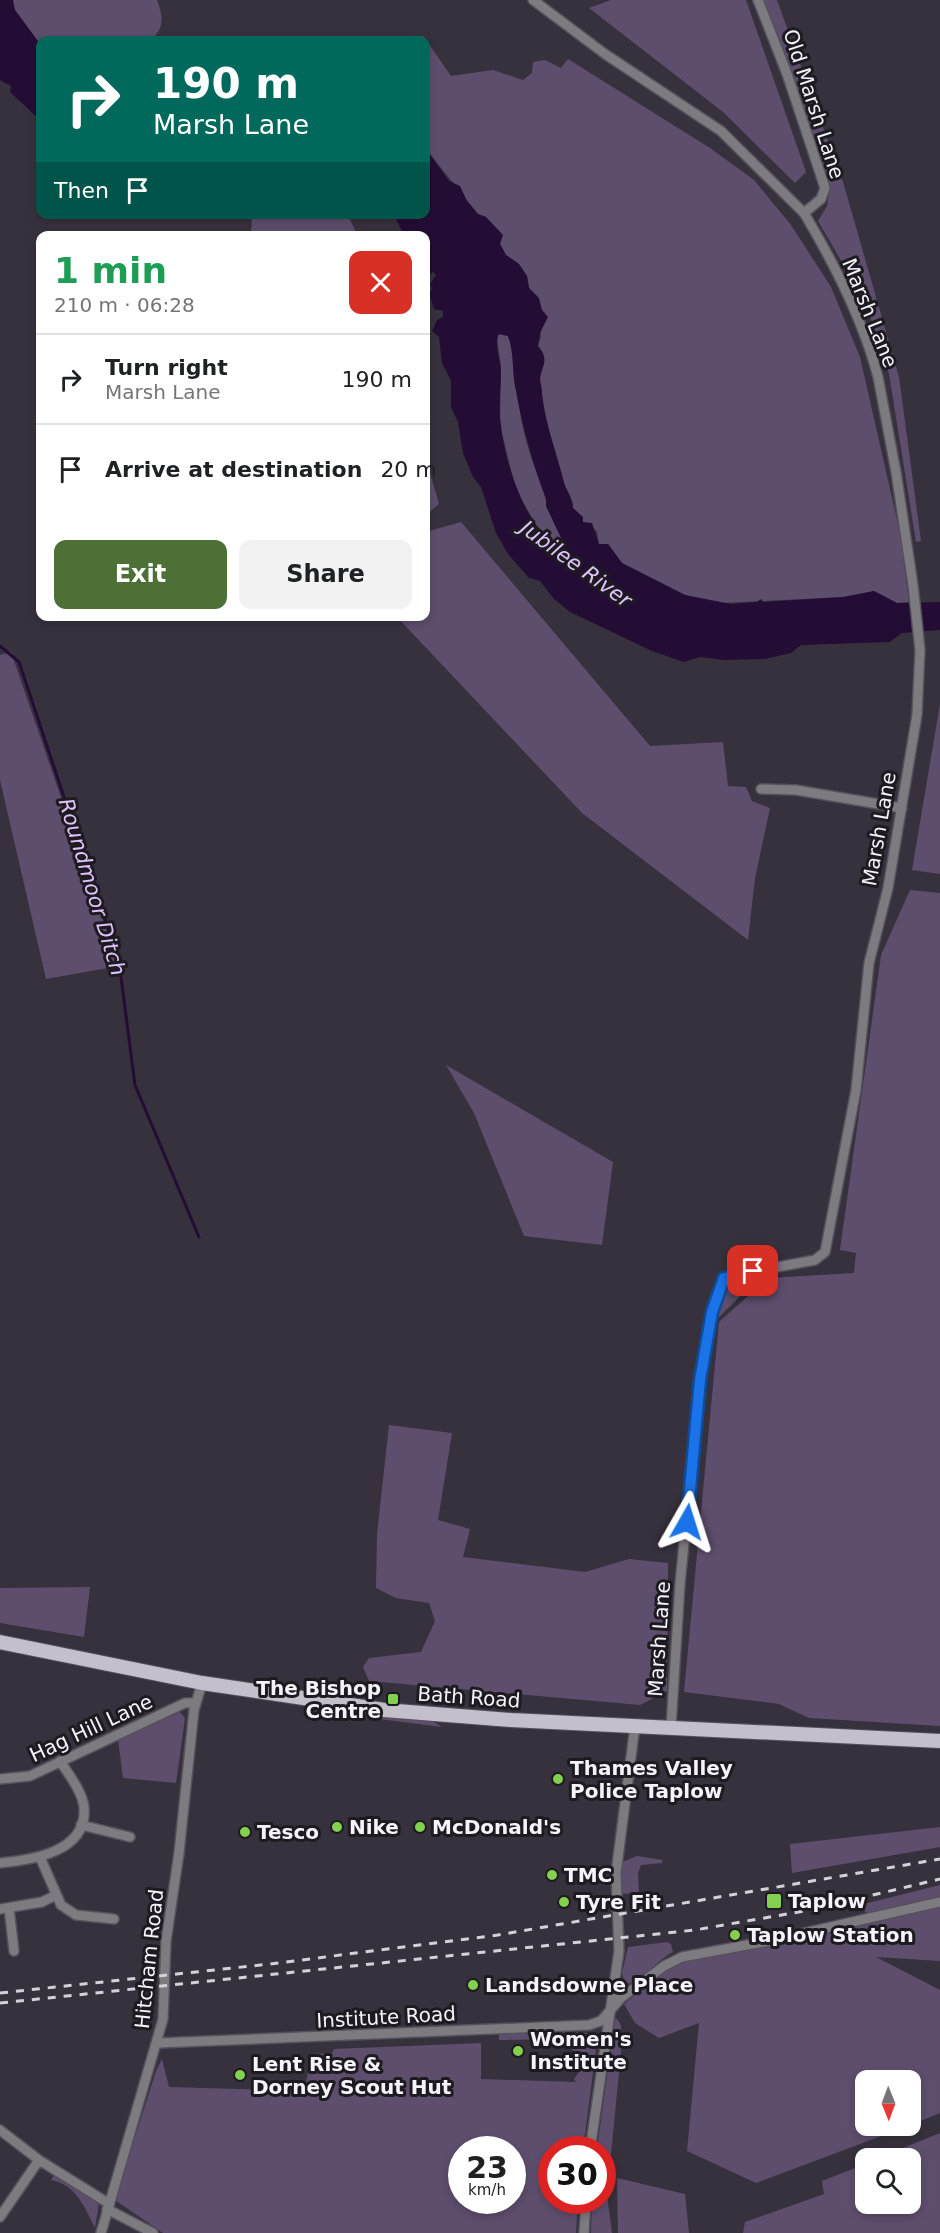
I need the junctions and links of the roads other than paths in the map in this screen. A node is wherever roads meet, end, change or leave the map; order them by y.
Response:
1 (533, 0) edge
2 (758, 0) edge
3 (804, 213) junction
4 (761, 789) dead end
5 (902, 808) junction
6 (0, 1642) edge
7 (202, 1683) junction
8 (196, 1703) junction
9 (635, 1726) junction
10 (671, 1727) junction
11 (940, 1741) edge
12 (60, 1761) junction
13 (0, 1779) edge
14 (81, 1825) junction
15 (130, 1837) dead end
16 (40, 1857) junction
17 (0, 1863) edge
18 (56, 1895) junction
19 (940, 1902) edge
20 (4, 1908) edge
21 (114, 1919) dead end
22 (14, 1951) dead end
23 (610, 2011) junction
24 (158, 2043) junction
25 (0, 2130) edge
26 (593, 2136) edge
27 (39, 2160) junction
28 (107, 2206) junction
29 (585, 2214) edge
30 (0, 2217) edge
31 (101, 2233) edge
32 (153, 2233) edge
33 (584, 2233) edge

1 - 3 street, Marsh Lane
2 - 3 street, Old Marsh Lane
3 - 5 street, Marsh Lane
4 - 5 street
5 - 10 street, Marsh Lane
6 - 7 main road, Bath Road
7 - 8 street, Hitcham Road
7 - 9 main road, Bath Road
8 - 12 street, Hag Hill Lane
8 - 24 street, Hitcham Road
9 - 10 main road, Bath Road
9 - 23 street
10 - 11 main road, Bath Road
12 - 13 street, Hag Hill Lane
12 - 14 street
14 - 15 street
14 - 16 street
16 - 17 street
16 - 18 street
18 - 20 street
18 - 21 street
19 - 23 street, Institute Road
20 - 22 street
23 - 24 street, Institute Road
23 - 26 street
24 - 28 street, Hitcham Road
25 - 27 street
27 - 28 street
27 - 30 street
28 - 31 street, Hitcham Road
28 - 32 street
29 - 33 street

